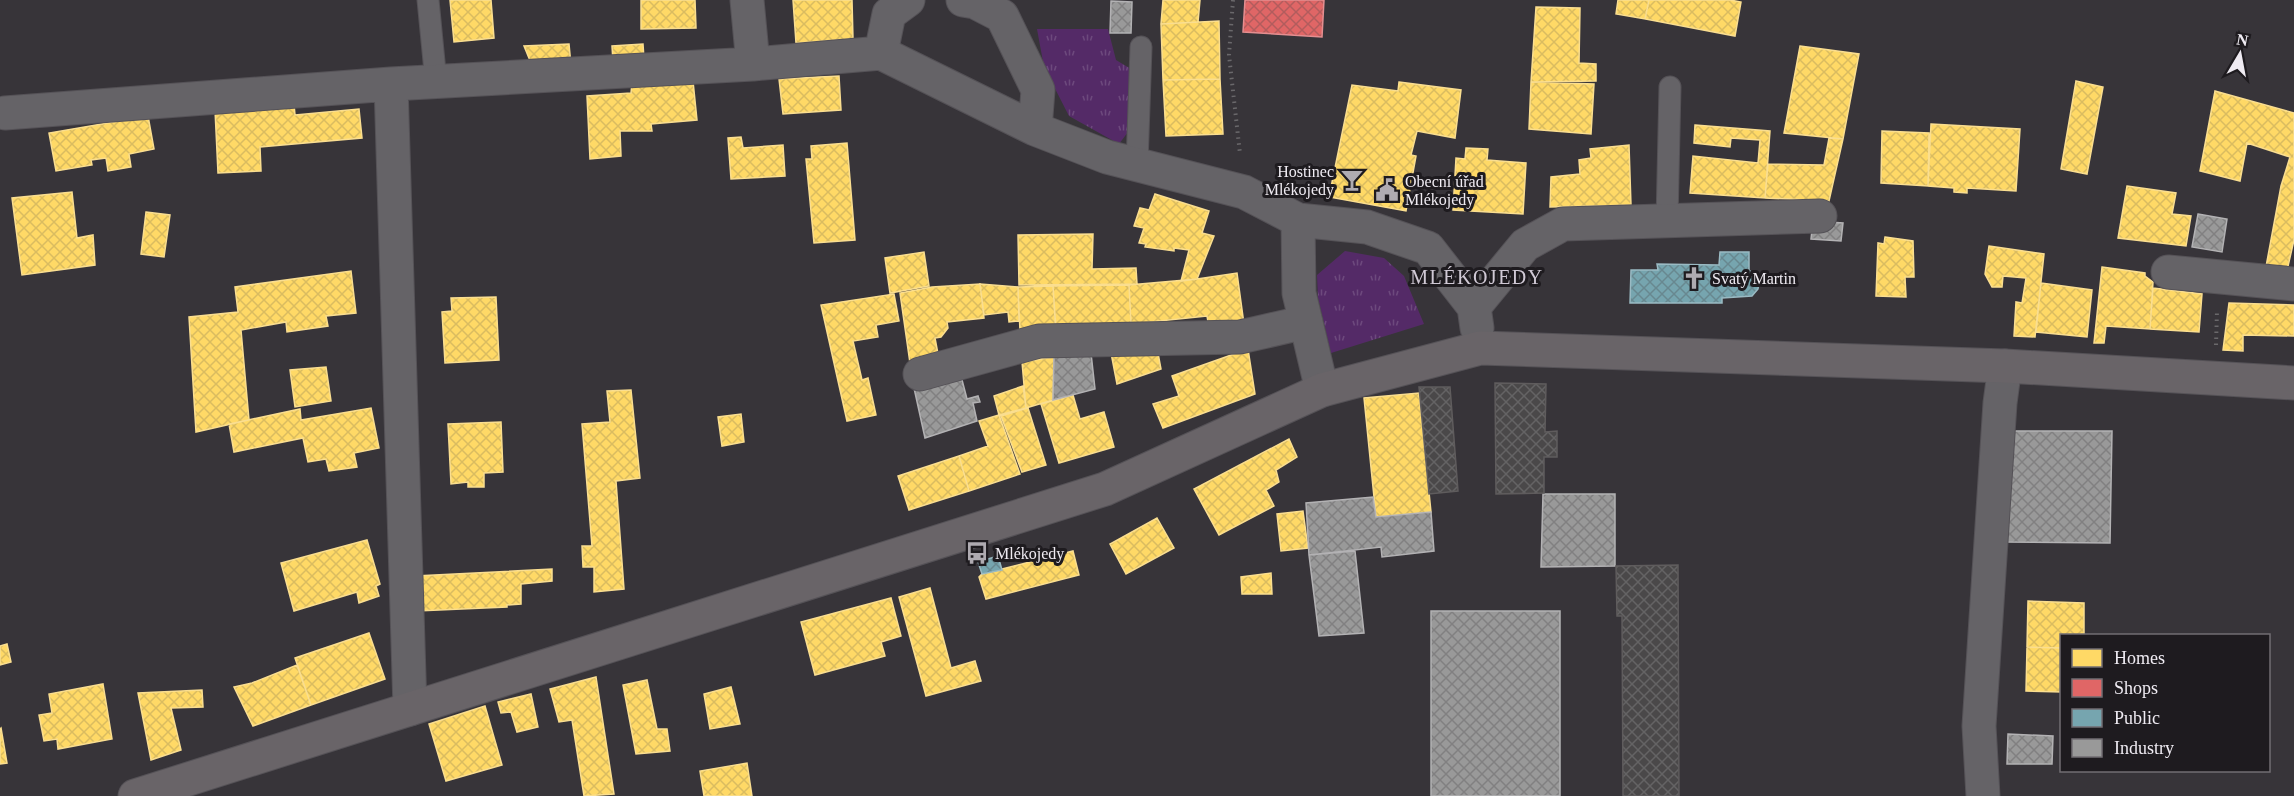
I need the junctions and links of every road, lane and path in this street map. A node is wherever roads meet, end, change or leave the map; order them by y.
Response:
1 (428, 0) edge
2 (747, 0) edge
3 (908, 0) edge
4 (963, 0) edge
5 (1233, 0) edge
6 (1142, 47) dead end
7 (881, 53) junction
8 (753, 63) junction
9 (436, 82) junction
10 (391, 84) junction
11 (1670, 87) dead end
12 (4, 113) dead end
13 (1035, 129) junction
14 (1137, 165) junction
15 (1244, 192) junction
16 (1820, 216) dead end
17 (1298, 220) junction
18 (1667, 221) junction
19 (2168, 272) dead end
20 (2219, 277) junction
21 (2294, 284) edge
22 (1474, 307) junction
23 (1306, 322) junction
24 (2216, 346) dead end
25 (1480, 348) junction
26 (2004, 366) junction
27 (920, 374) dead end
28 (2294, 383) edge
29 (1322, 390) junction
30 (410, 709) junction
31 (135, 796) edge
32 (1983, 796) edge

1 - 9 lane
2 - 8 street
3 - 7 street
4 - 13 street
5 - 15 path
6 - 14 lane
7 - 8 street
7 - 13 street
8 - 9 street
9 - 10 street
10 - 12 street
10 - 30 street
11 - 18 lane
13 - 14 street
14 - 15 street
15 - 17 street
16 - 18 street
17 - 22 street
17 - 23 street
18 - 22 street
19 - 20 street
20 - 21 street
20 - 24 path
22 - 25 street
23 - 27 street
23 - 29 street
25 - 26 street
25 - 29 street
26 - 28 street
26 - 32 street
29 - 30 street
30 - 31 street

